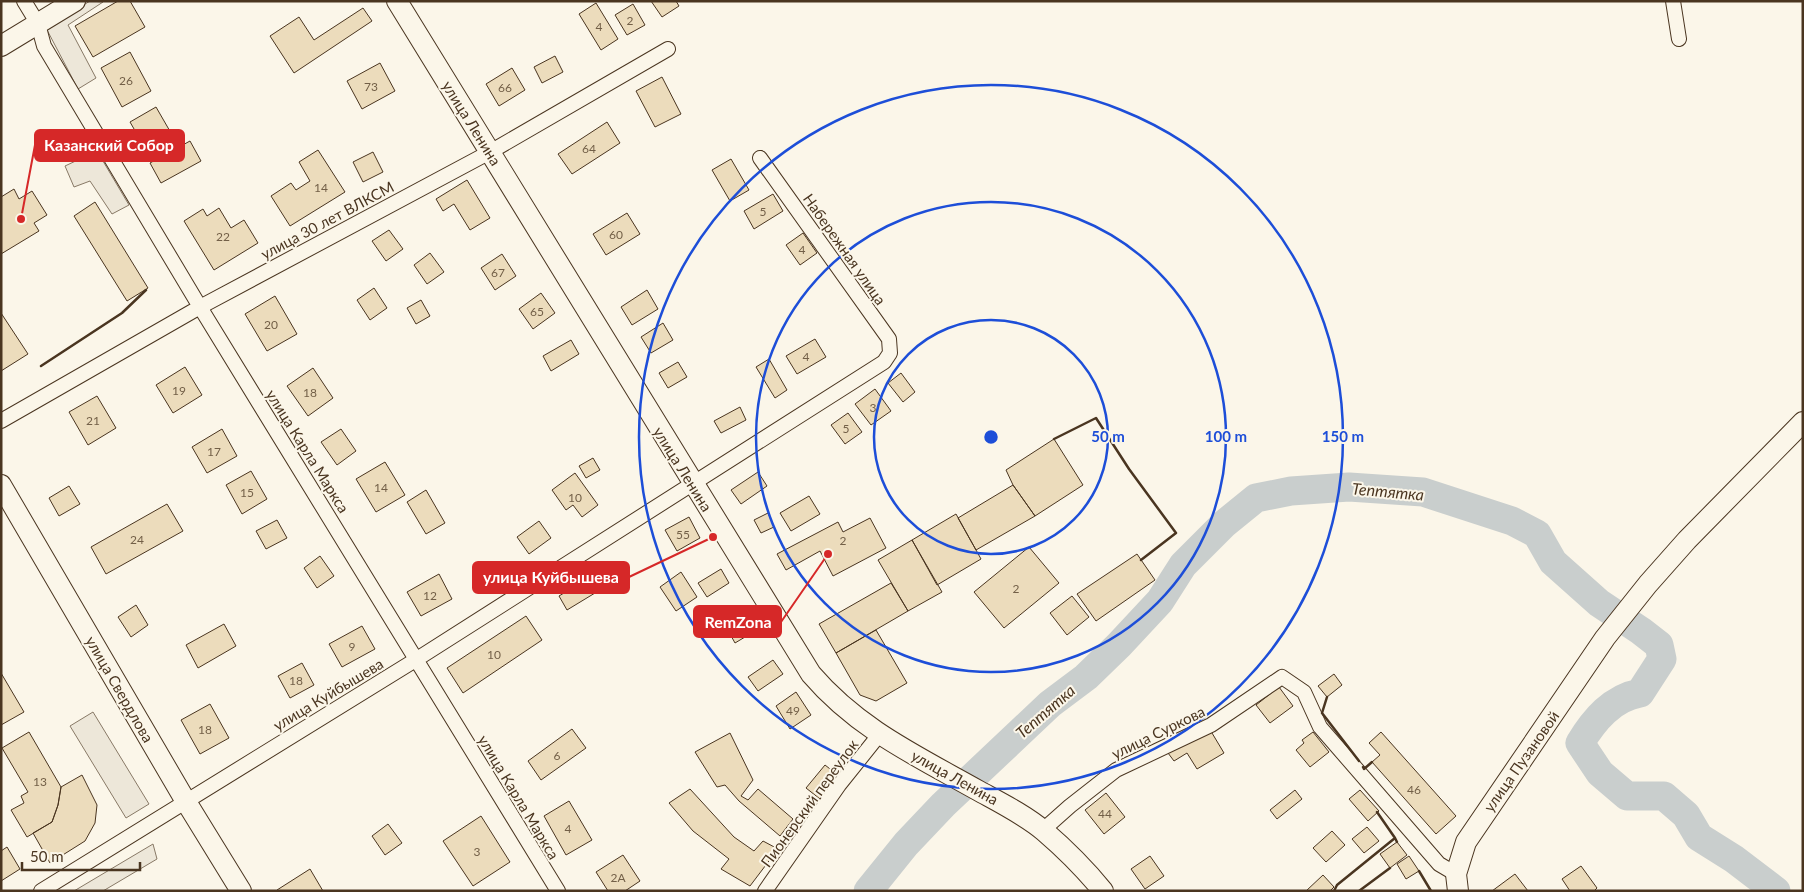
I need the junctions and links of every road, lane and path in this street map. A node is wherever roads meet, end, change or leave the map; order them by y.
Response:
1 (24, 1) edge
2 (76, 1) edge
3 (397, 1) edge
4 (1673, 1) edge
5 (38, 24) junction
6 (1679, 38) dead end
7 (1, 46) edge
8 (668, 48) dead end
9 (490, 152) junction
10 (760, 158) dead end
11 (200, 307) junction
12 (884, 362) joint
13 (1, 421) edge
14 (1803, 422) edge
15 (1, 485) edge
16 (693, 485) junction
17 (417, 659) junction
18 (879, 735) junction
19 (185, 800) junction
20 (1043, 830) junction
21 (1457, 882) edge
22 (41, 891) edge
23 (241, 891) edge
24 (558, 891) edge
25 (765, 891) edge
26 (1103, 891) edge

1 - 5 street, улица Карла Маркса
2 - 5 main road
3 - 9 main road, улица Ленина
4 - 6 street
5 - 7 main road
5 - 11 street, улица Карла Маркса
8 - 9 street, улица 30 лет ВЛКСМ
9 - 11 street, улица 30 лет ВЛКСМ
9 - 16 main road, улица Ленина
10 - 12 street, Набережная улица
11 - 13 street, улица 30 лет ВЛКСМ
11 - 17 street, улица Карла Маркса
12 - 16 street, улица Куйбышева
14 - 21 main road, улица Пузановой
15 - 19 main road, улица Свердлова
16 - 17 street, улица Куйбышева
16 - 18 main road, улица Ленина
17 - 19 street, улица Куйбышева
17 - 24 street, улица Карла Маркса
18 - 20 main road, улица Ленина
18 - 25 street, Пионерский переулок
19 - 22 street, улица Куйбышева
19 - 23 main road, улица Свердлова
20 - 21 street, улица Суркова
20 - 26 main road, улица Ленина

